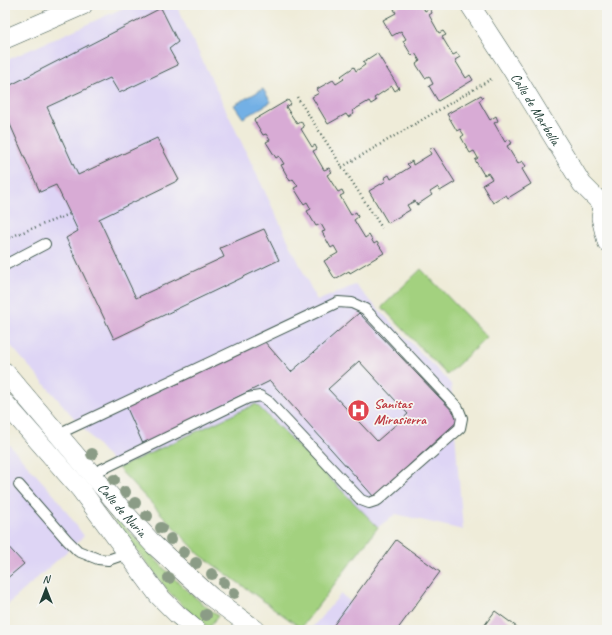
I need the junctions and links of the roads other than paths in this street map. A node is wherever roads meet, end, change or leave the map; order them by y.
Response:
1 (83, 5) edge
2 (470, 5) edge
3 (5, 39) edge
4 (605, 208) edge
5 (607, 242) edge
6 (45, 244) dead end
7 (5, 265) edge
8 (5, 372) edge
9 (5, 403) edge
10 (58, 434) junction
11 (92, 474) junction
12 (19, 485) dead end
13 (128, 554) junction
14 (196, 630) edge
15 (256, 630) edge

1 - 3 street
2 - 4 street, Calle de Marbella
4 - 5 street
6 - 7 lane
8 - 10 street, Calle de Nuria
9 - 13 street, Calle de Nuria
10 - 11 street, Calle de Nuria
10 - 11 lane
11 - 15 street, Calle de Nuria
12 - 13 lane
13 - 14 street, Calle de Nuria

